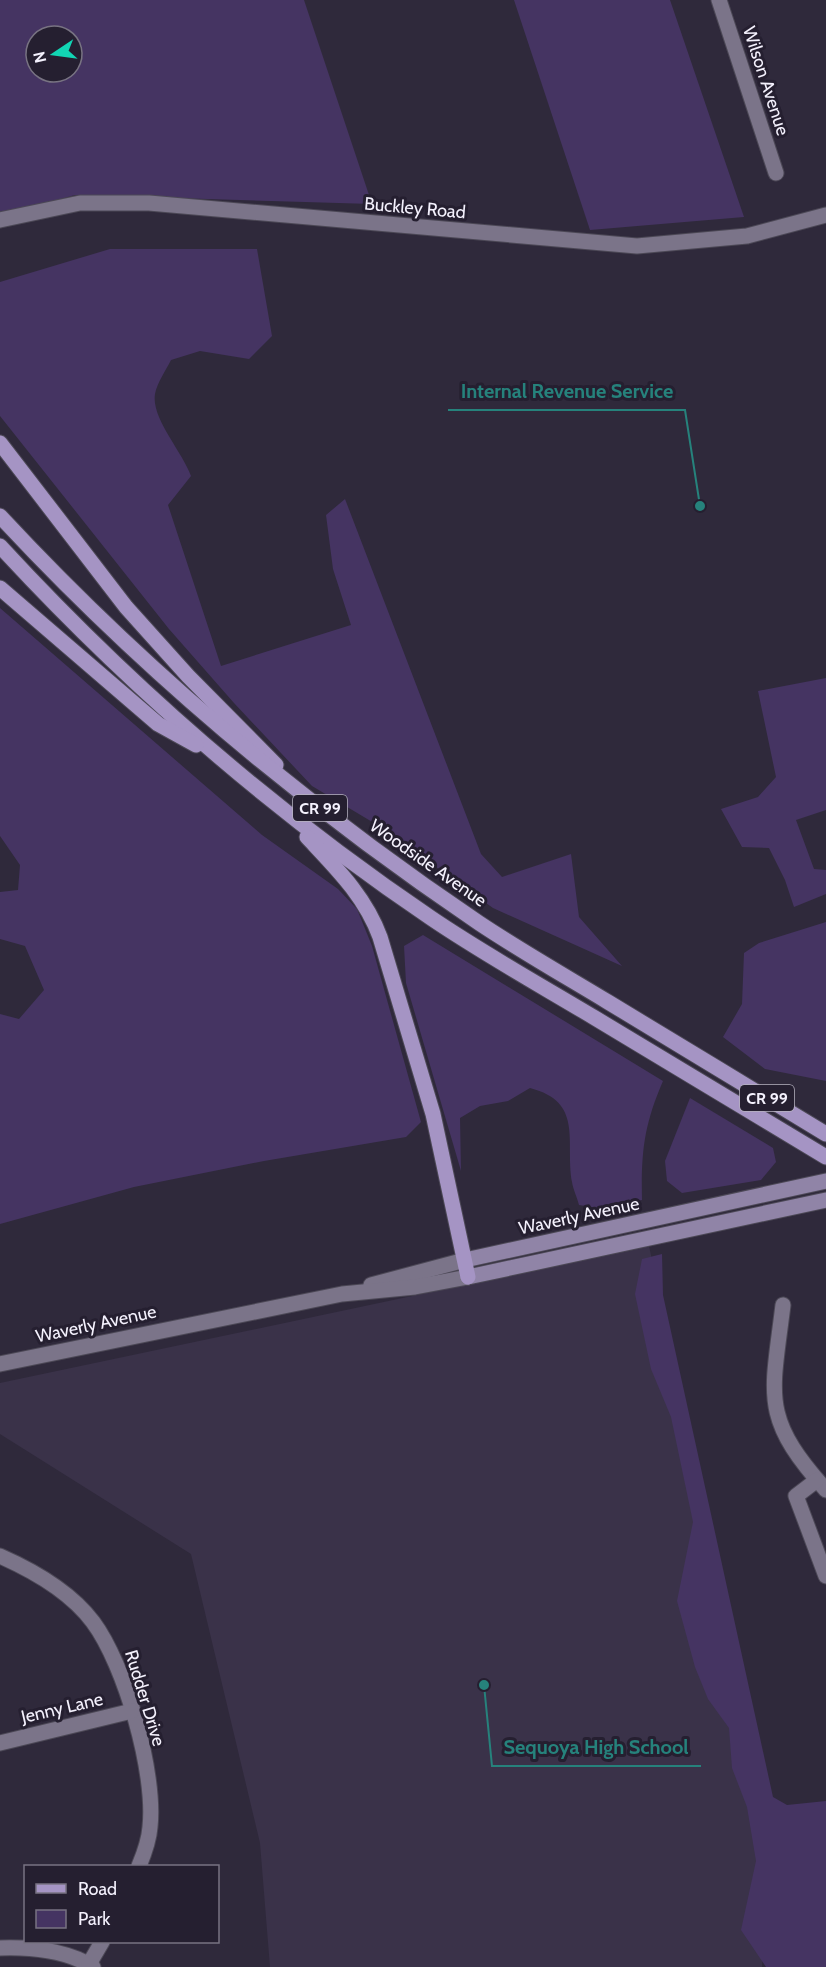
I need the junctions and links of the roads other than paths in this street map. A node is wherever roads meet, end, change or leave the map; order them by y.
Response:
1 (719, 0) edge
2 (776, 173) dead end
3 (826, 215) edge
4 (0, 220) edge
5 (0, 443) edge
6 (0, 516) edge
7 (0, 546) edge
8 (0, 588) edge
9 (220, 758) junction
10 (306, 798) junction
11 (276, 804) junction
12 (826, 1134) edge
13 (826, 1157) edge
14 (826, 1181) edge
15 (826, 1200) edge
16 (465, 1260) junction
17 (468, 1277) junction
18 (342, 1294) junction
19 (783, 1305) dead end
20 (0, 1364) edge
21 (821, 1485) edge
22 (0, 1556) edge
23 (826, 1576) edge
24 (132, 1711) junction
25 (0, 1743) edge
26 (139, 1865) edge
27 (101, 1943) edge
28 (0, 1948) edge
29 (91, 1966) edge

1 - 2 street, Wilson Avenue
3 - 4 street, Buckley Road
5 - 10 main road
6 - 10 main road, Woodside Avenue / CR 99
7 - 9 main road, CR 99
8 - 9 main road
9 - 11 main road, CR 99
10 - 12 main road, Woodside Avenue / CR 99
11 - 13 main road, CR 99
11 - 16 main road
14 - 16 main road, Waverly Avenue
15 - 17 main road, Waverly Avenue
16 - 17 main road
16 - 18 street, Waverly Avenue
17 - 18 street, Waverly Avenue
18 - 20 street, Waverly Avenue
19 - 21 street
21 - 23 street
22 - 24 street, Rudder Drive
24 - 25 street, Jenny Lane
24 - 26 street, Rudder Drive
27 - 29 street
28 - 29 street

